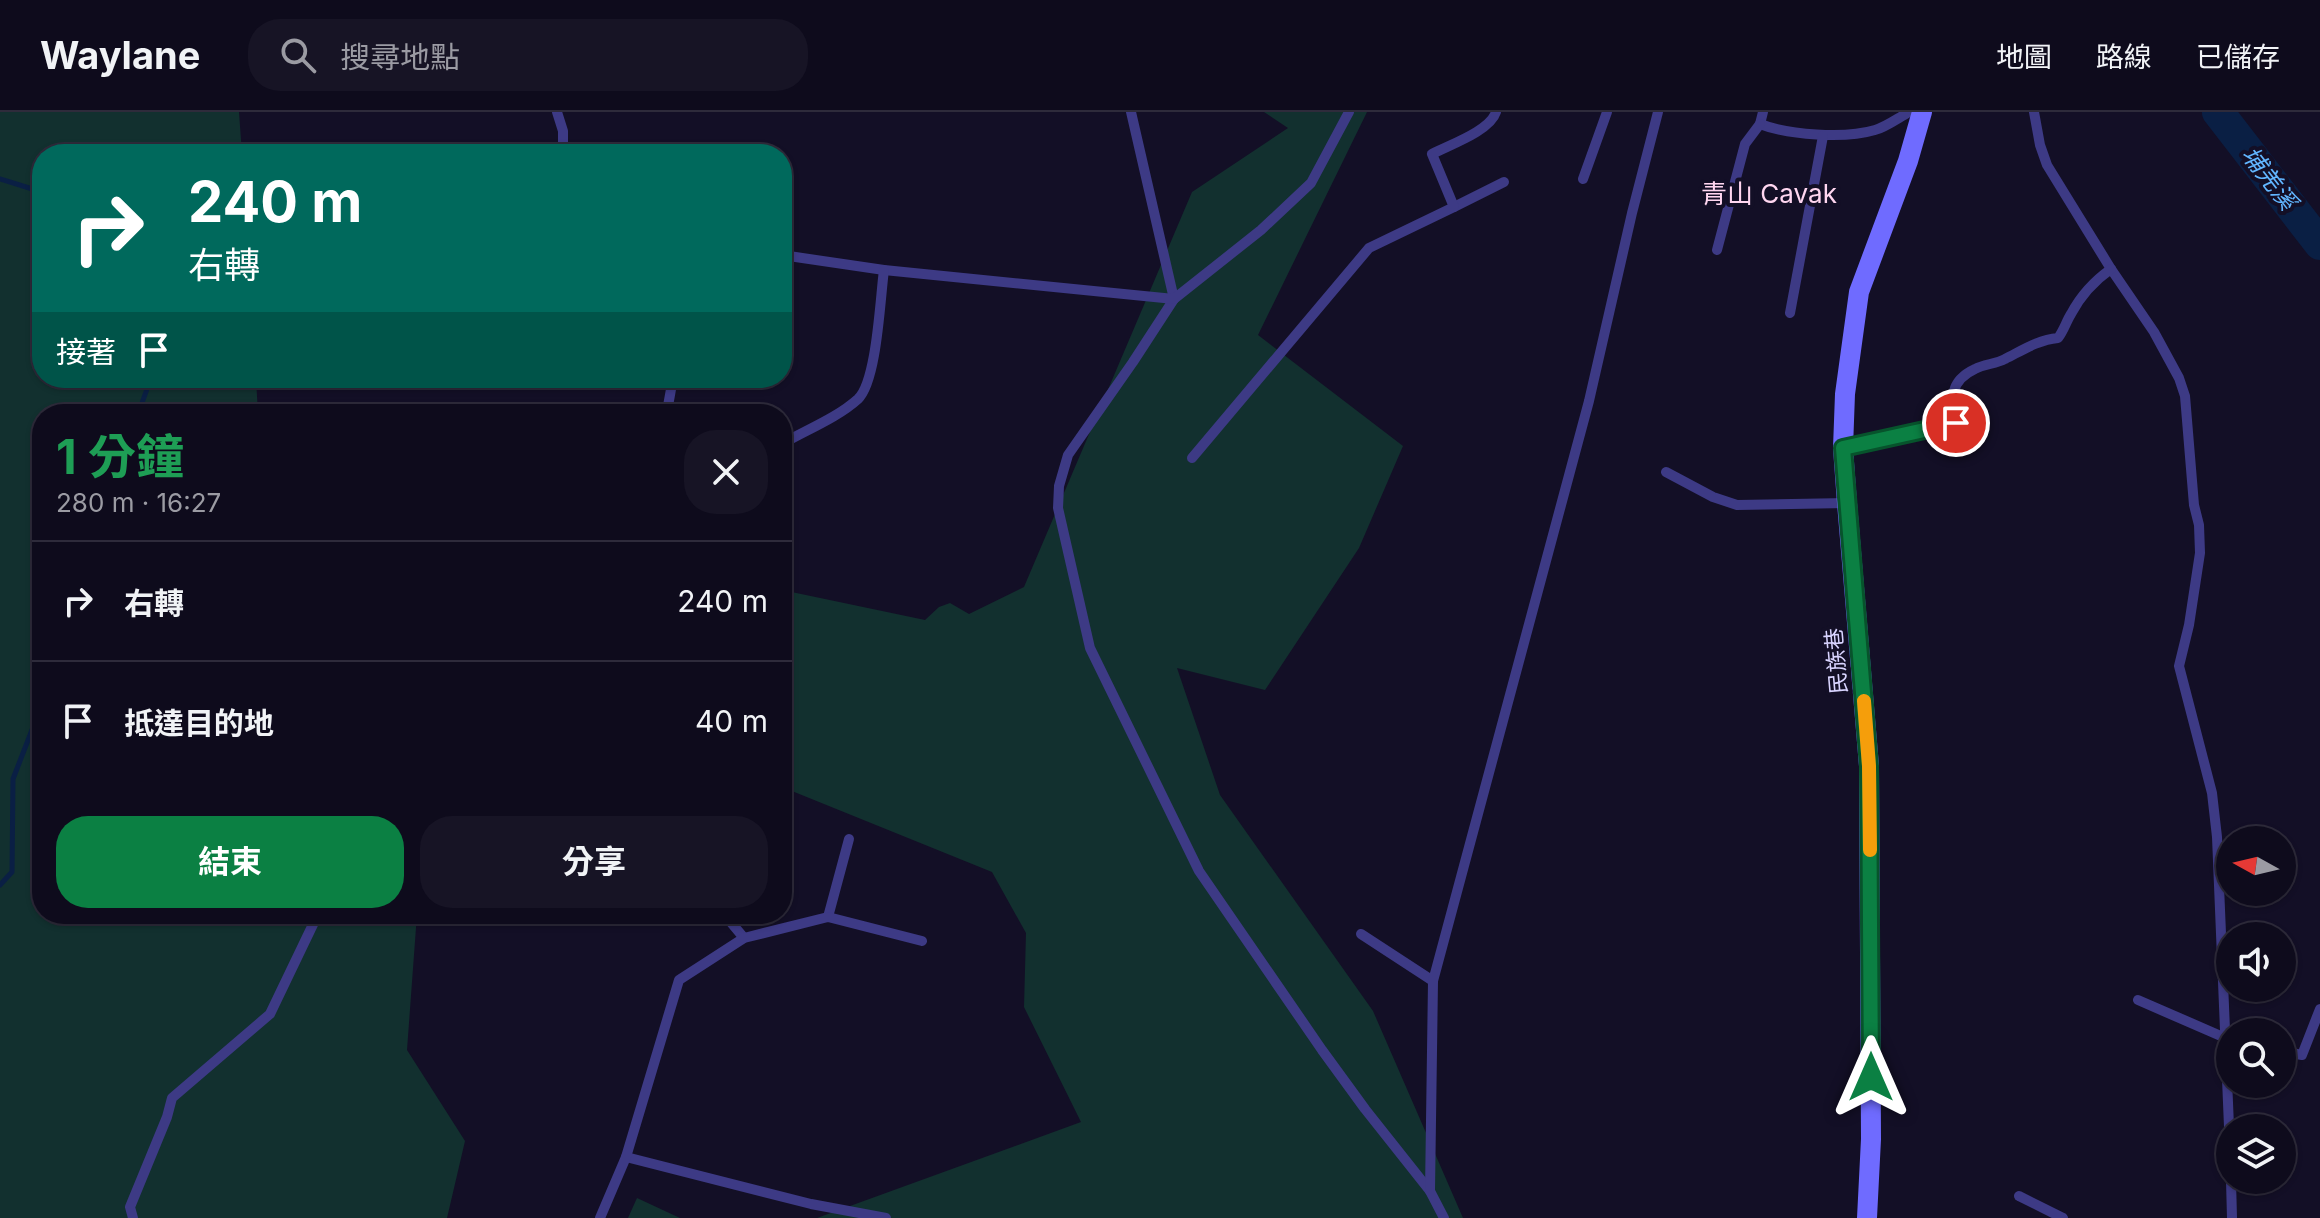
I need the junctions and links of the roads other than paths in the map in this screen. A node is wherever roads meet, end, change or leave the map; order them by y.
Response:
1 (557, 112) edge
2 (1131, 112) edge
3 (1349, 112) edge
4 (1496, 112) edge
5 (1607, 112) edge
6 (1658, 112) edge
7 (1909, 112) edge
8 (1922, 112) edge
9 (2034, 112) edge
10 (1761, 118) edge
11 (1823, 136) junction
12 (563, 144) edge
13 (1583, 179) dead end
14 (1504, 182) dead end
15 (1454, 207) junction
16 (1717, 250) dead end
17 (792, 256) edge
18 (2111, 269) junction
19 (884, 270) junction
20 (1174, 299) junction
21 (1790, 313) dead end
22 (792, 438) edge
23 (1843, 448) junction
24 (1192, 458) dead end
25 (1666, 472) dead end
26 (1847, 503) junction
27 (849, 839) dead end
28 (828, 917) junction
29 (313, 924) edge
30 (732, 924) edge
31 (1361, 934) dead end
32 (744, 938) junction
33 (922, 941) dead end
34 (1433, 981) junction
35 (2138, 1000) dead end
36 (2320, 1009) edge
37 (2227, 1018) edge
38 (2216, 1035) edge
39 (2296, 1054) edge
40 (626, 1157) junction
41 (1430, 1191) junction
42 (2231, 1194) edge
43 (2019, 1196) dead end
44 (133, 1218) edge
45 (600, 1218) edge
46 (886, 1218) edge
47 (1444, 1218) edge
48 (1867, 1218) edge
49 (2063, 1218) edge
50 (2232, 1218) edge

1 - 12 lane
2 - 20 lane
3 - 20 lane
4 - 15 lane
5 - 13 lane
6 - 34 lane
7 - 11 lane
8 - 23 street, 民族巷
9 - 18 lane
10 - 11 lane
10 - 16 lane
11 - 21 lane
14 - 15 lane
15 - 24 lane
17 - 19 lane
18 - 23 lane
18 - 37 lane
19 - 20 lane
19 - 22 lane
20 - 41 lane
23 - 26 street, 民族巷
25 - 26 lane
26 - 48 street, 民族巷
27 - 28 lane
28 - 32 lane
28 - 33 lane
29 - 44 lane
30 - 32 lane
31 - 34 lane
32 - 40 lane
34 - 41 lane
35 - 38 lane
36 - 39 lane
40 - 45 lane
40 - 46 lane
41 - 47 lane
42 - 50 lane
43 - 49 lane

